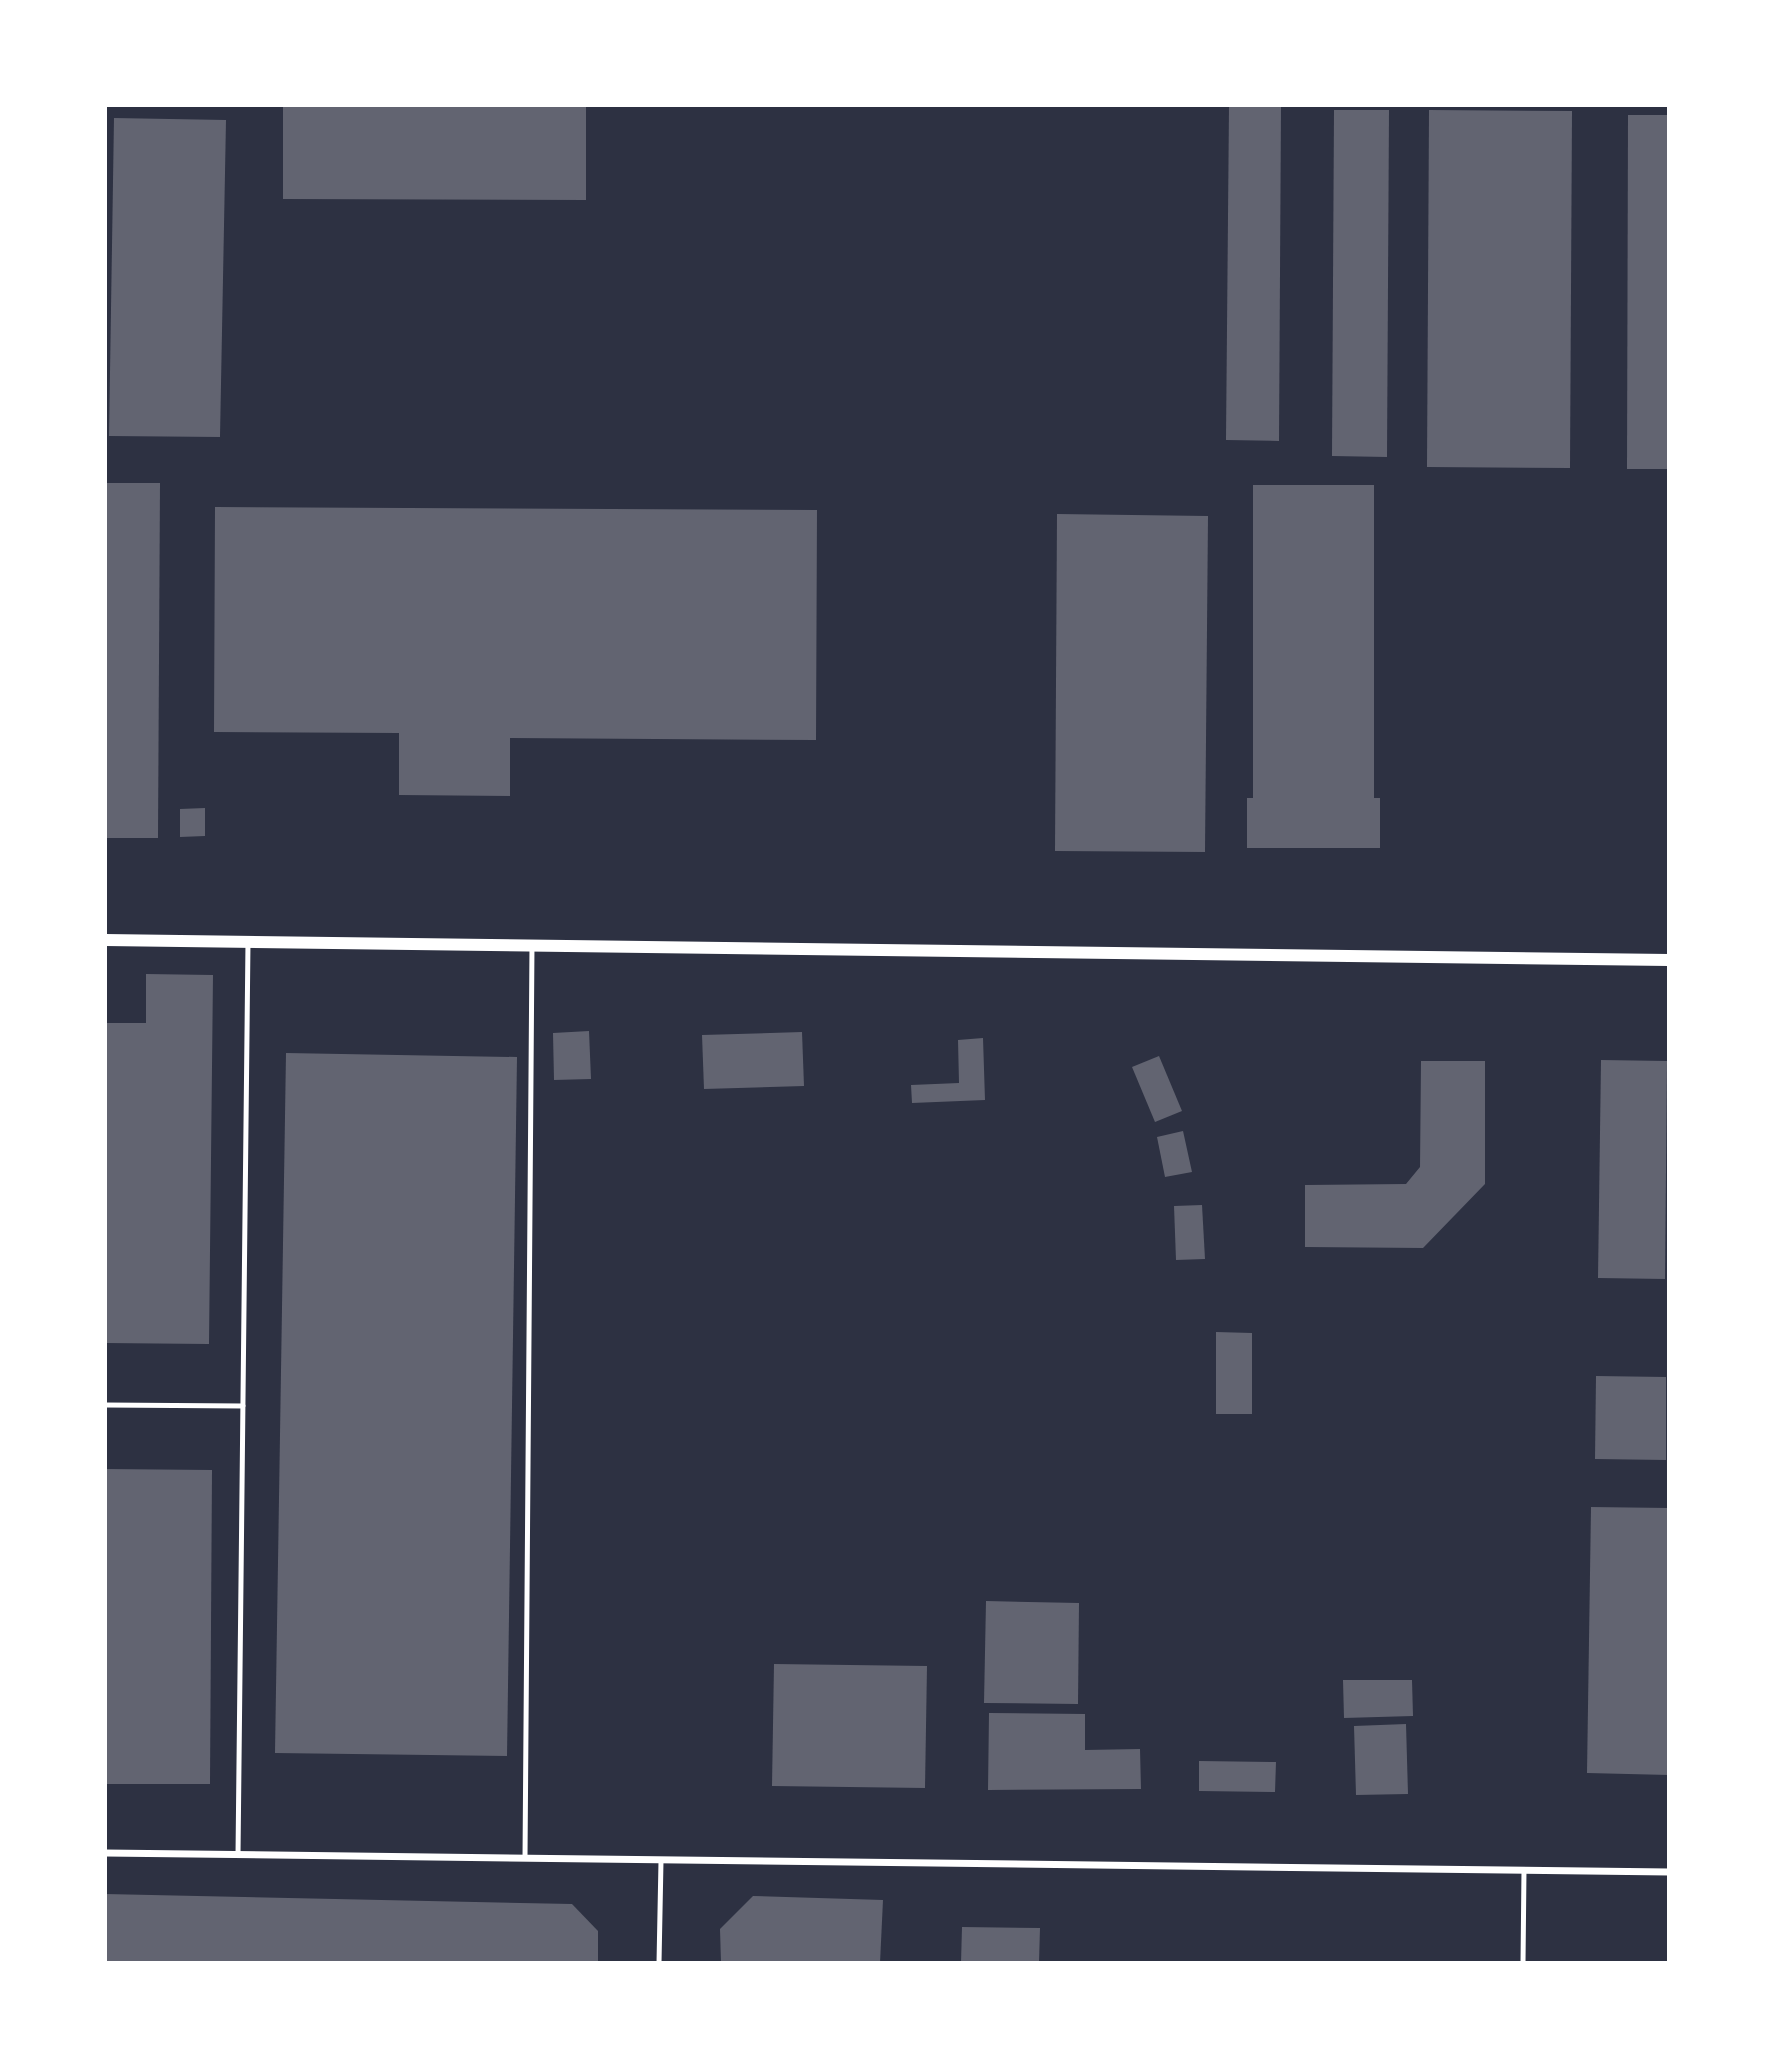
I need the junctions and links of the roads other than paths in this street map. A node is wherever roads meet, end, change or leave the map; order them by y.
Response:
1 (105, 940) edge
2 (248, 942) junction
3 (532, 945) junction
4 (1669, 960) edge
5 (105, 1405) edge
6 (243, 1406) junction
7 (105, 1853) edge
8 (238, 1855) junction
9 (525, 1858) junction
10 (661, 1861) junction
11 (1524, 1870) junction
12 (1669, 1872) edge
13 (659, 1963) edge
14 (1524, 1963) edge

1 - 2 street
2 - 3 street
2 - 6 lane
3 - 4 street
3 - 9 lane
5 - 6 lane
6 - 8 lane
7 - 8 street
8 - 9 street
9 - 10 street
10 - 11 street
10 - 13 lane
11 - 12 street
11 - 14 lane

